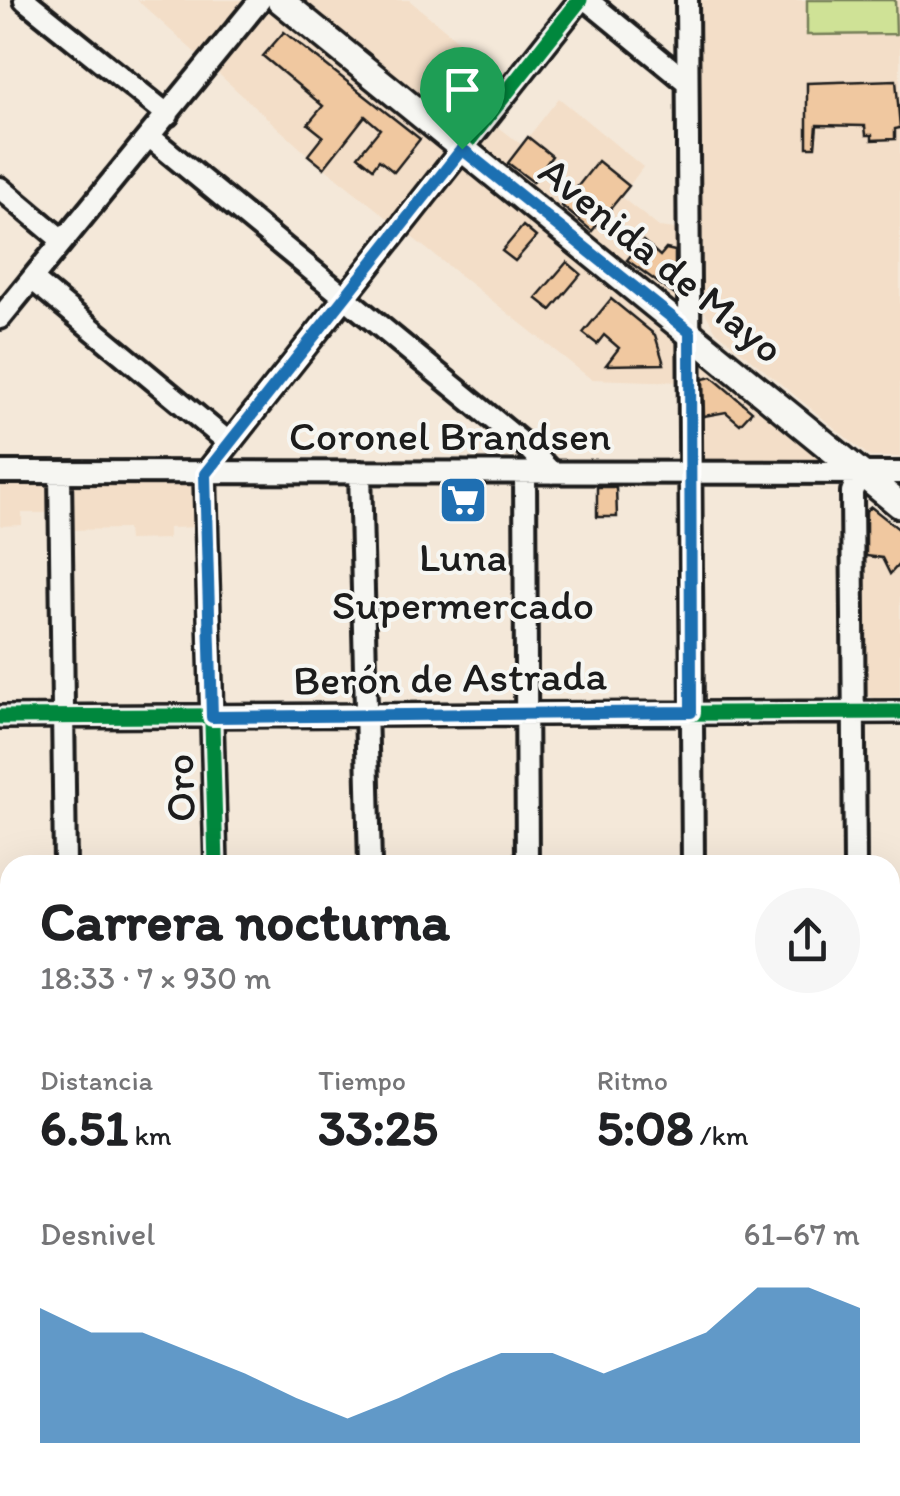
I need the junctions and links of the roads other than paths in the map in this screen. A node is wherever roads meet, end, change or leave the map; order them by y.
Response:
1 (24, 0) edge
2 (260, 0) edge
3 (280, 0) edge
4 (584, 0) edge
5 (687, 0) edge
6 (688, 82) junction
7 (168, 115) junction
8 (150, 136) junction
9 (462, 149) junction
10 (0, 188) edge
11 (63, 241) junction
12 (32, 279) junction
13 (343, 296) junction
14 (0, 318) edge
15 (690, 332) junction
16 (227, 441) junction
17 (0, 472) edge
18 (60, 472) junction
19 (360, 472) junction
20 (688, 472) junction
21 (860, 472) junction
22 (525, 473) junction
23 (552, 473) junction
24 (205, 474) junction
25 (900, 474) edge
26 (900, 505) edge
27 (691, 712) junction
28 (853, 712) junction
29 (900, 712) edge
30 (525, 714) junction
31 (365, 716) junction
32 (0, 717) edge
33 (62, 717) junction
34 (212, 717) junction
35 (65, 855) edge
36 (216, 855) edge
37 (370, 855) edge
38 (527, 855) edge
39 (692, 855) edge
40 (855, 855) edge

1 - 7 street
2 - 7 street
3 - 9 main road, Avenida de Mayo
4 - 6 street
4 - 9 street
5 - 6 street
6 - 15 street
7 - 8 street
8 - 11 street
8 - 13 street
9 - 13 street
9 - 15 main road, Avenida de Mayo
10 - 11 street
11 - 12 street
12 - 14 street
12 - 16 street
13 - 16 street
13 - 23 street
15 - 20 street
15 - 21 main road, Avenida de Mayo
16 - 24 street
17 - 18 street, Coronel Brandsen
18 - 24 street, Coronel Brandsen
18 - 33 street
19 - 22 street, Coronel Brandsen
19 - 24 street, Coronel Brandsen
19 - 31 street
20 - 21 street, Coronel Brandsen
20 - 23 street, Coronel Brandsen
20 - 27 street
21 - 25 street, Coronel Brandsen
21 - 26 main road, Avenida de Mayo
21 - 28 street
22 - 23 street, Coronel Brandsen
22 - 30 street
24 - 34 street, Oro
27 - 28 street, Berón de Astrada
27 - 30 street, Berón de Astrada
27 - 39 street
28 - 29 street, Berón de Astrada
28 - 40 street
30 - 31 street, Berón de Astrada
30 - 38 street
31 - 34 street, Berón de Astrada
31 - 37 street
32 - 33 street, Berón de Astrada
33 - 34 street, Berón de Astrada
33 - 35 street
34 - 36 street, Oro

